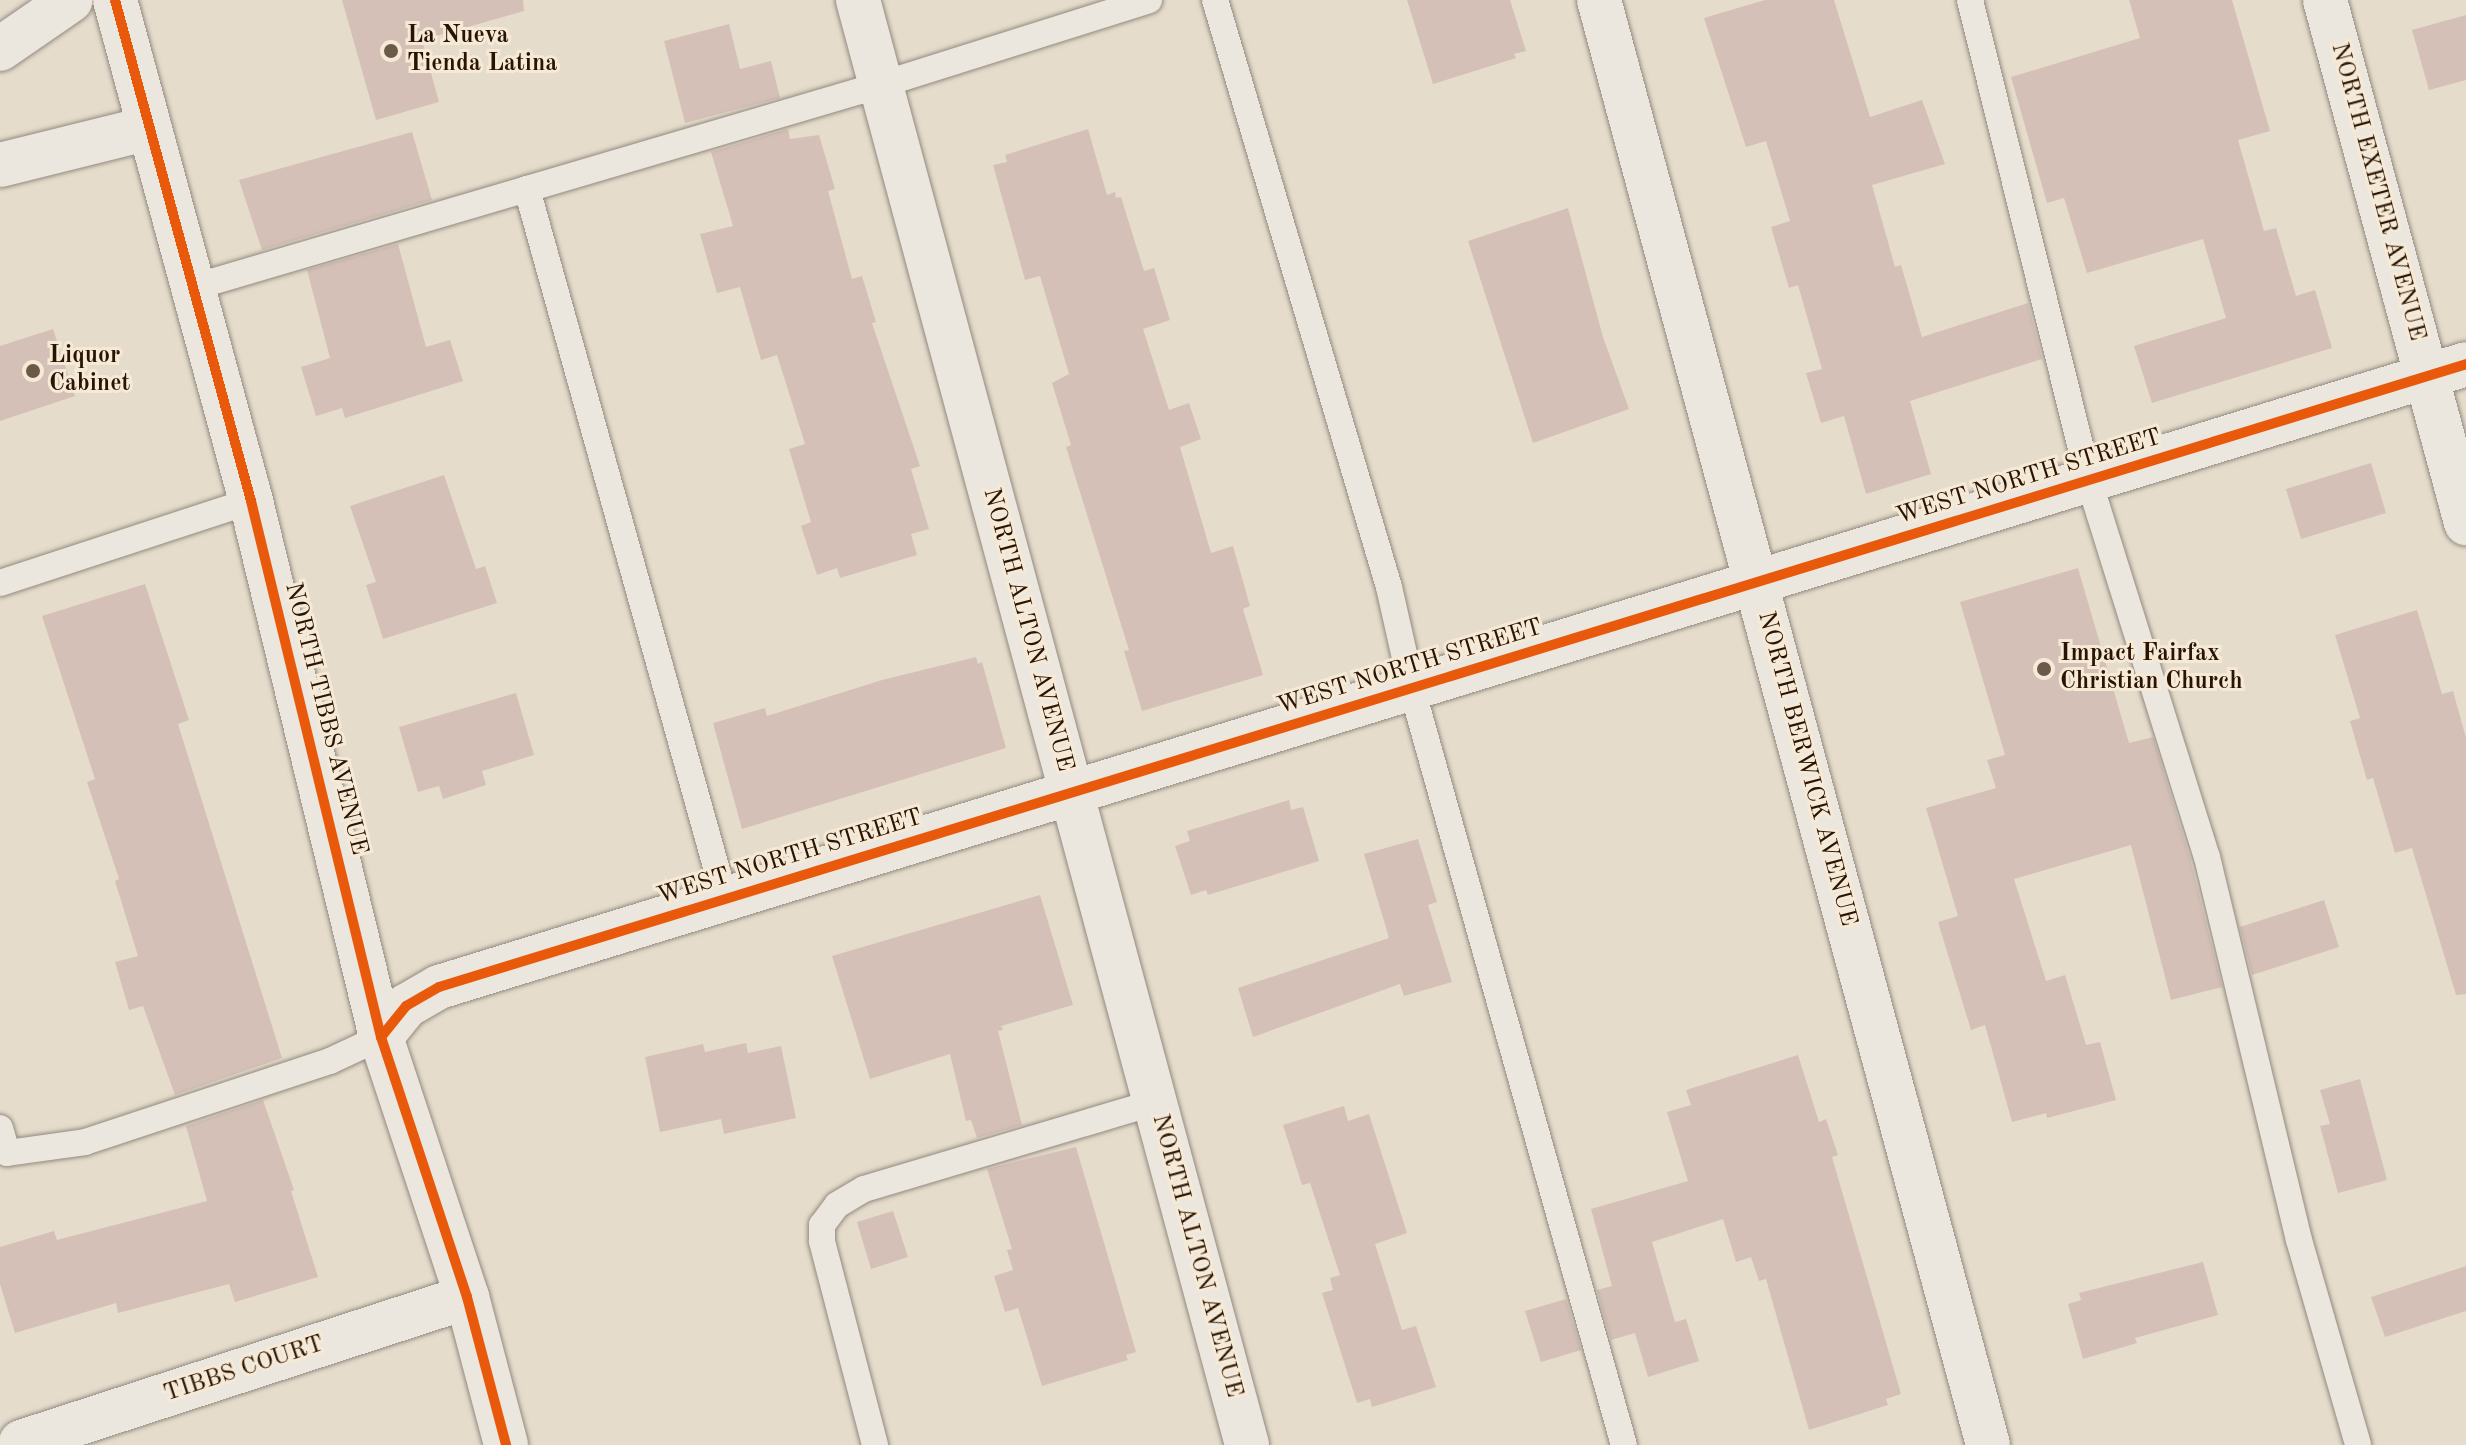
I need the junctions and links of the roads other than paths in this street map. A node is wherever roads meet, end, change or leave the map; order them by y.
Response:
1 (71, 0) edge
2 (115, 0) edge
3 (858, 0) edge
4 (1149, 0) edge
5 (1215, 0) edge
6 (1599, 0) edge
7 (1970, 0) edge
8 (2325, 0) edge
9 (0, 49) edge
10 (881, 85) junction
11 (150, 128) junction
12 (0, 165) edge
13 (527, 189) junction
14 (194, 287) junction
15 (2446, 370) edge
16 (2089, 481) junction
17 (251, 501) junction
18 (2466, 523) edge
19 (0, 583) edge
20 (1756, 583) junction
21 (1412, 689) junction
22 (1071, 793) junction
23 (725, 899) junction
24 (381, 1037) junction
25 (1155, 1102) junction
26 (4, 1140) edge
27 (467, 1297) junction
28 (21, 1442) dead end
29 (506, 1445) edge
30 (875, 1445) edge
31 (1247, 1445) edge
32 (1624, 1445) edge
33 (1988, 1445) edge
34 (2358, 1445) edge

1 - 9 street
2 - 11 street, NORTH TIBBS AVENUE
3 - 10 street, NORTH ALTON AVENUE
4 - 10 lane
5 - 21 lane
6 - 20 street, NORTH BERWICK AVENUE
7 - 16 lane
8 - 15 street, NORTH EXETER AVENUE
10 - 13 lane
10 - 22 street, NORTH ALTON AVENUE
11 - 12 street
11 - 14 street, NORTH TIBBS AVENUE
13 - 14 lane
13 - 23 lane
14 - 17 street, NORTH TIBBS AVENUE
15 - 16 street, WEST NORTH STREET
15 - 18 street, NORTH EXETER AVENUE
16 - 20 street, WEST NORTH STREET
16 - 34 lane
17 - 19 lane
17 - 24 street, NORTH TIBBS AVENUE
20 - 21 street, WEST NORTH STREET
20 - 33 street, NORTH BERWICK AVENUE
21 - 22 street, WEST NORTH STREET
21 - 32 lane
22 - 23 street, WEST NORTH STREET
22 - 25 street, NORTH ALTON AVENUE
23 - 24 street, WEST NORTH STREET
24 - 26 lane, WEST NORTH STREET
24 - 27 street, NORTH TIBBS AVENUE
25 - 30 lane
25 - 31 street, NORTH ALTON AVENUE
27 - 28 street, TIBBS COURT
27 - 29 street, NORTH TIBBS AVENUE

